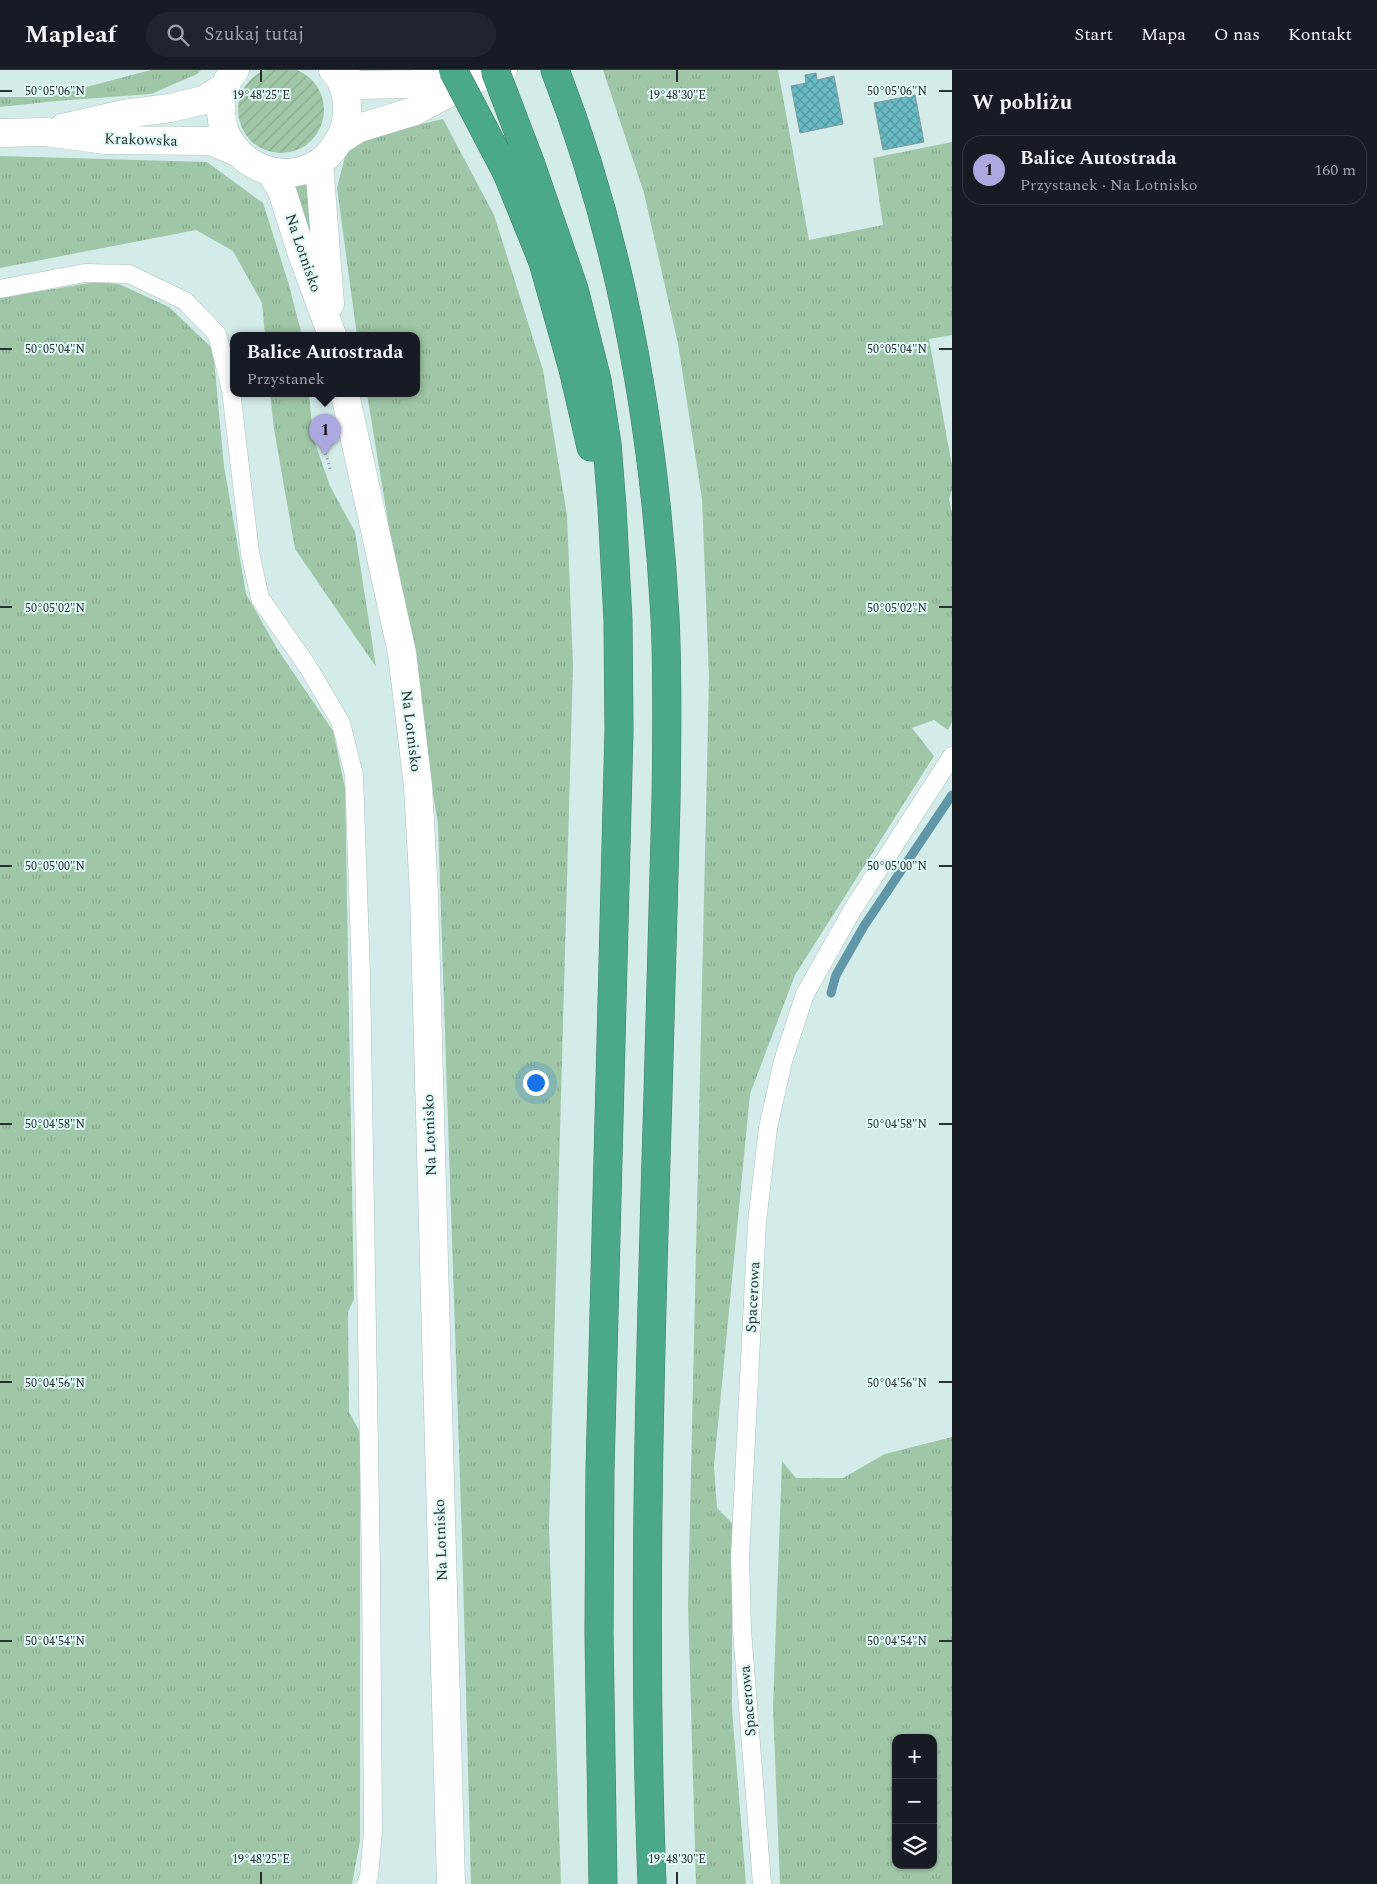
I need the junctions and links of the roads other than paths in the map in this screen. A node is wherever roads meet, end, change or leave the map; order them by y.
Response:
1 (504, 70) edge
2 (555, 70) edge
3 (335, 72) edge
4 (473, 74) edge
5 (229, 78) edge
6 (46, 132) junction
7 (0, 133) edge
8 (340, 140) junction
9 (235, 150) junction
10 (319, 163) junction
11 (519, 169) junction
12 (272, 172) junction
13 (0, 289) edge
14 (331, 332) edge
15 (332, 332) edge
16 (230, 386) edge
17 (232, 397) edge
18 (346, 397) edge
19 (952, 756) edge
20 (366, 1884) edge
21 (452, 1884) edge
22 (603, 1884) edge
23 (652, 1884) edge
24 (762, 1884) edge

1 - 4 main road
2 - 23 highway
3 - 4 main road
3 - 8 main road
4 - 8 main road
4 - 11 highway, bridge
4 - 11 highway, bridge
5 - 6 main road, Krakowska
5 - 9 main road
6 - 7 main road, Krakowska
6 - 9 main road, Krakowska
8 - 10 main road
9 - 12 main road
10 - 12 main road
10 - 15 main road, Na Lotnisko
11 - 22 highway
12 - 14 main road, Na Lotnisko
13 - 16 lane
17 - 20 lane
18 - 21 main road, Na Lotnisko
19 - 24 lane, Spacerowa

